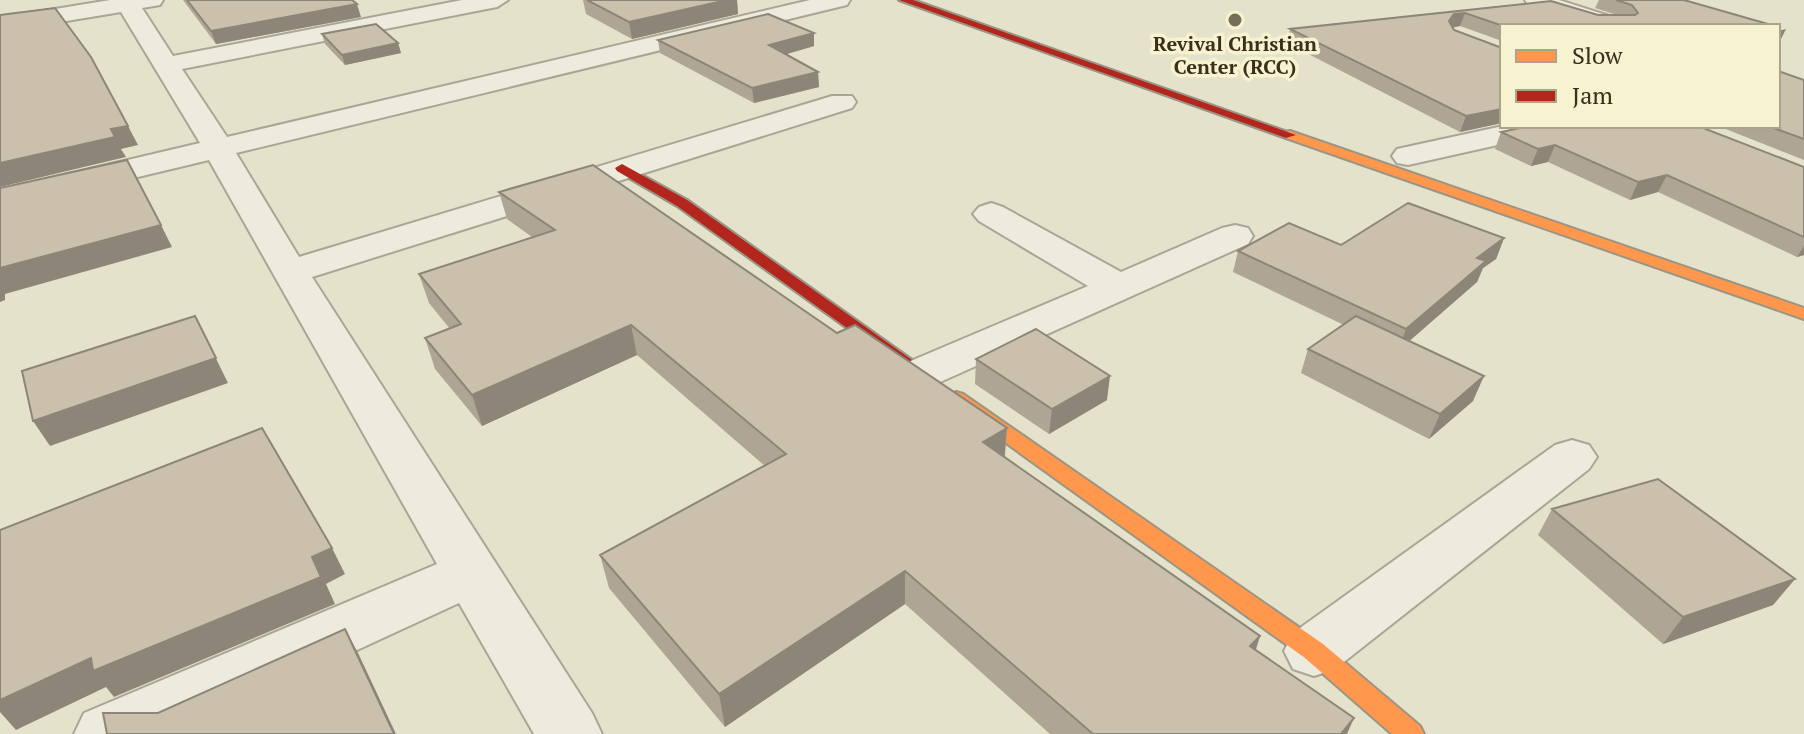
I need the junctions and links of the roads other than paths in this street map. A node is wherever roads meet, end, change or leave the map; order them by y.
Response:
1 (497, 0) edge
2 (839, 0) edge
3 (904, 0) edge
4 (944, 0) edge
5 (1536, 0) edge
6 (135, 1) edge
7 (1611, 24) edge
8 (0, 25) edge
9 (165, 65) junction
10 (842, 102) dead end
11 (1310, 123) junction
12 (1536, 128) edge
13 (1288, 134) junction
14 (218, 147) junction
15 (1408, 156) junction
16 (1437, 166) dead end
17 (622, 168) junction
18 (0, 200) edge
19 (991, 214) dead end
20 (1235, 236) dead end
21 (289, 272) junction
22 (1119, 287) junction
23 (1804, 314) edge
24 (922, 373) junction
25 (1572, 457) dead end
26 (471, 573) junction
27 (1314, 651) junction
28 (107, 734) edge
29 (569, 734) edge
30 (1411, 734) edge

1 - 9 street
2 - 14 street
3 - 13 street
4 - 11 street
5 - 7 street
6 - 8 street
6 - 9 street
9 - 14 street
10 - 17 street
11 - 13 street
11 - 15 street
12 - 15 street
13 - 23 street
14 - 18 street
14 - 21 street
15 - 16 street
17 - 21 street
17 - 24 street
19 - 22 street
20 - 22 street
21 - 26 street
22 - 24 street
24 - 27 street
25 - 27 street
26 - 28 street
26 - 29 street
27 - 30 street

